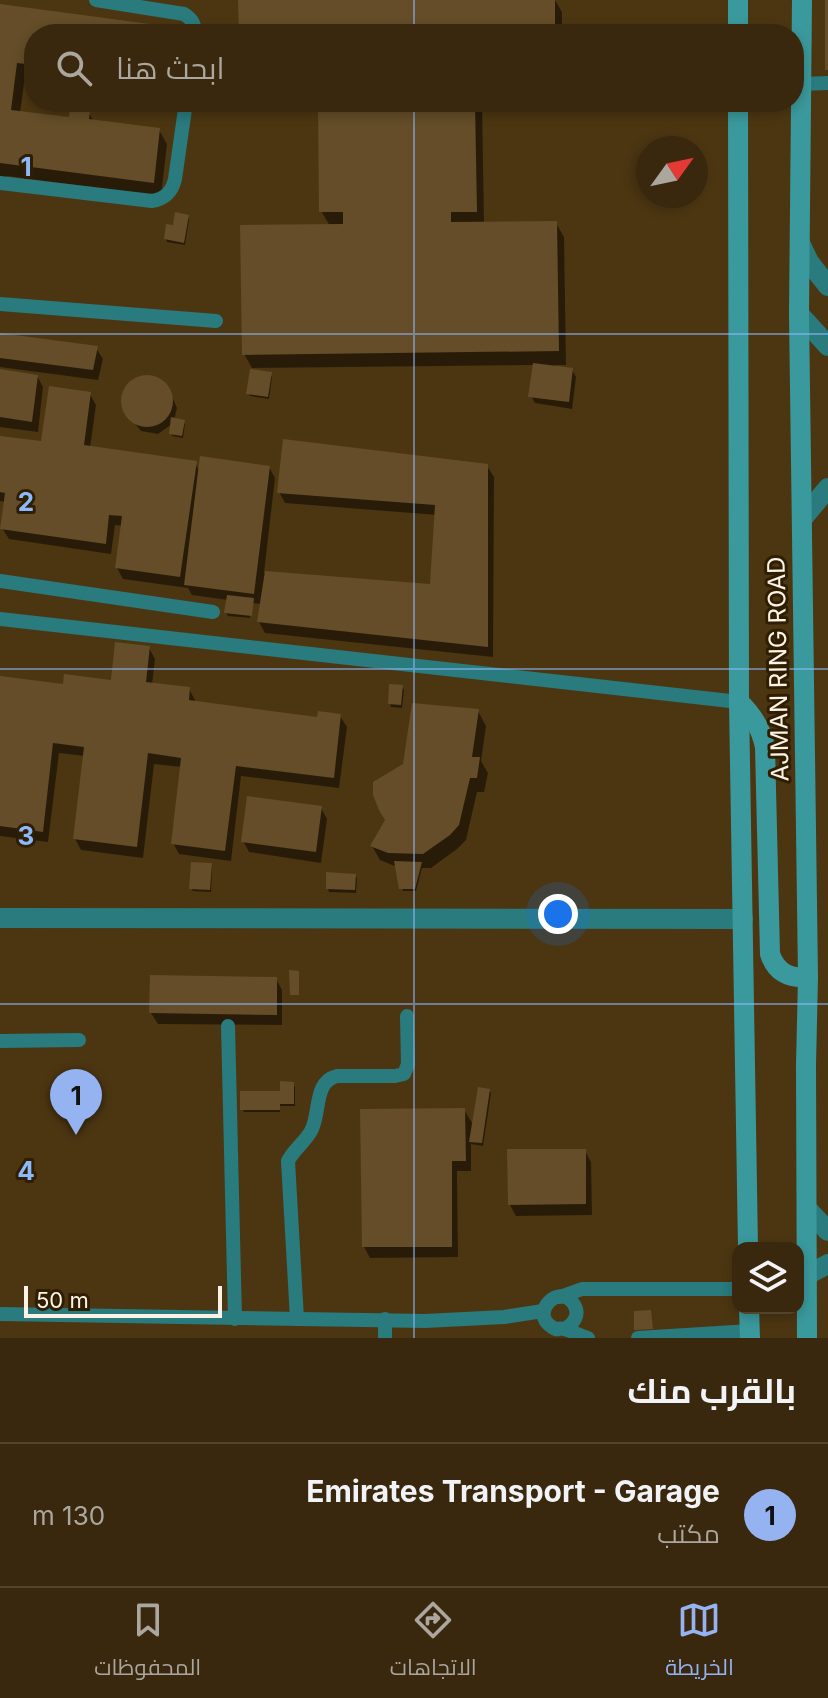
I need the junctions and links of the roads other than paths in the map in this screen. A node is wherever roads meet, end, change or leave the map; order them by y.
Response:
1 (96, 0) edge
2 (738, 0) edge
3 (802, 0) edge
4 (194, 24) edge
5 (738, 24) edge
6 (802, 24) edge
7 (828, 83) edge
8 (804, 84) edge
9 (184, 112) edge
10 (738, 112) edge
11 (802, 112) edge
12 (0, 183) edge
13 (800, 243) junction
14 (828, 286) edge
15 (0, 304) edge
16 (799, 314) junction
17 (216, 321) dead end
18 (828, 346) edge
19 (828, 488) edge
20 (802, 519) junction
21 (0, 581) edge
22 (213, 612) dead end
23 (0, 619) edge
24 (739, 702) junction
25 (0, 918) edge
26 (743, 919) junction
27 (808, 977) junction
28 (407, 1016) dead end
29 (228, 1026) dead end
30 (79, 1040) dead end
31 (0, 1041) edge
32 (807, 1209) junction
33 (828, 1231) edge
34 (748, 1242) edge
35 (828, 1264) edge
36 (807, 1275) junction
37 (732, 1289) edge
38 (560, 1297) junction
39 (543, 1311) junction
40 (0, 1314) edge
41 (749, 1314) edge
42 (235, 1319) junction
43 (297, 1319) junction
44 (385, 1319) junction
45 (564, 1329) junction
46 (750, 1334) edge
47 (385, 1338) edge
48 (588, 1338) edge
49 (638, 1338) edge
50 (807, 1338) edge

1 - 4 lane
2 - 5 main road
3 - 6 main road, AJMAN RING ROAD
7 - 8 lane
9 - 12 lane
10 - 24 main road, AJMAN RING ROAD
11 - 13 main road, AJMAN RING ROAD
13 - 14 street
13 - 16 main road, AJMAN RING ROAD
15 - 17 lane
16 - 18 street
16 - 20 main road, AJMAN RING ROAD
19 - 20 street
20 - 27 main road, AJMAN RING ROAD
21 - 22 lane
23 - 24 lane
24 - 26 main road, AJMAN RING ROAD
24 - 27 main road
25 - 26 street
26 - 34 main road, AJMAN RING ROAD
27 - 32 main road, AJMAN RING ROAD
28 - 43 lane
29 - 42 lane
30 - 31 lane
32 - 33 street
32 - 36 main road, AJMAN RING ROAD
35 - 36 street
36 - 50 main road, AJMAN RING ROAD
37 - 38 lane
38 - 39 lane
38 - 45 lane
39 - 44 lane
39 - 45 lane
40 - 42 lane
41 - 46 main road
42 - 43 lane
43 - 44 lane
44 - 47 lane
45 - 48 lane
46 - 49 lane

